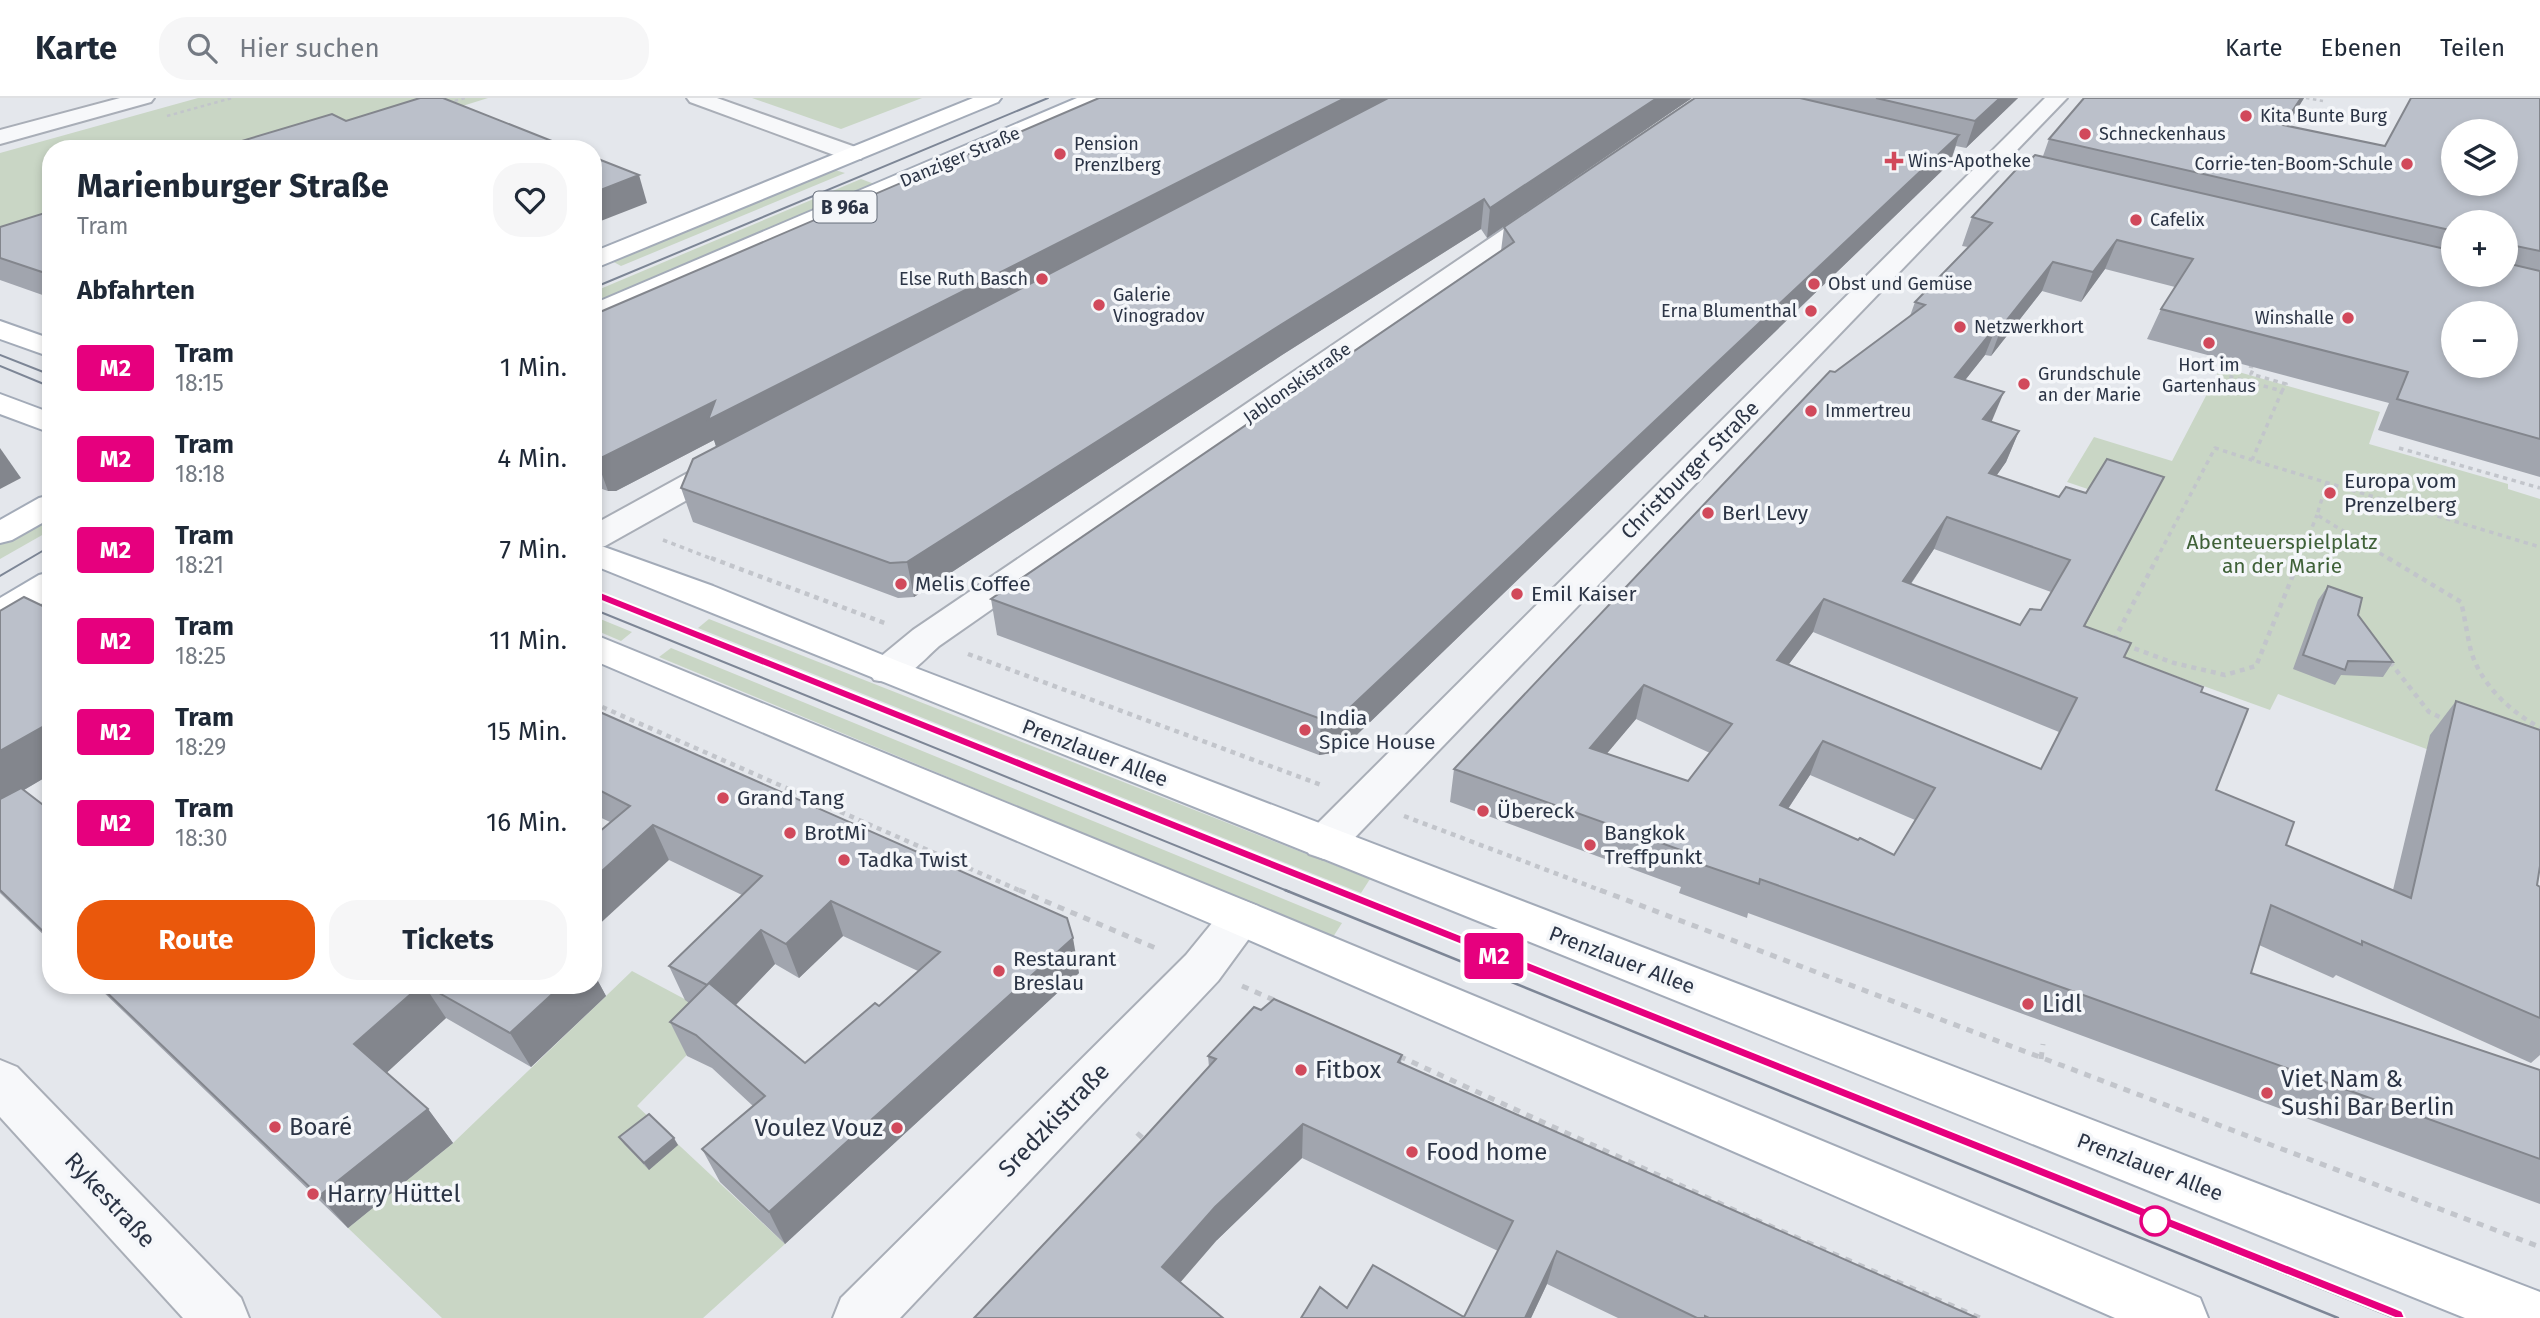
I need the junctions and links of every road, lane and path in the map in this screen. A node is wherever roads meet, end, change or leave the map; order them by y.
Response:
1 (144, 98) edge
2 (465, 98) edge
3 (697, 98) edge
4 (991, 98) edge
5 (1095, 98) edge
6 (2057, 98) edge
7 (2306, 98) edge
8 (2323, 101) dead end
9 (440, 106) edge
10 (0, 137) edge
11 (853, 154) junction
12 (915, 176) junction
13 (1567, 196) edge
14 (602, 257) edge
15 (602, 310) edge
16 (0, 329) edge
17 (42, 345) edge
18 (2242, 356) edge
19 (2238, 363) junction
20 (2282, 391) junction
21 (0, 403) edge
22 (42, 420) edge
23 (2399, 448) dead end
24 (751, 452) edge
25 (2252, 460) junction
26 (2328, 482) junction
27 (2540, 488) edge
28 (42, 510) edge
29 (2317, 515) junction
30 (0, 533) edge
31 (602, 534) edge
32 (659, 538) dead end
33 (2540, 547) edge
34 (602, 557) edge
35 (42, 588) edge
36 (0, 613) edge
37 (926, 638) junction
38 (602, 650) edge
39 (2387, 658) edge
40 (887, 671) junction
41 (602, 707) edge
42 (2452, 723) edge
43 (2540, 729) edge
44 (1332, 789) dead end
45 (1396, 813) dead end
46 (1324, 843) junction
47 (1242, 918) junction
48 (1171, 954) dead end
49 (1240, 985) dead end
50 (1287, 1006) edge
51 (2043, 1044) dead end
52 (1393, 1054) edge
53 (2041, 1059) junction
54 (0, 1083) edge
55 (1137, 1133) dead end
56 (1154, 1147) edge
57 (2540, 1247) edge
58 (220, 1318) edge
59 (861, 1318) edge
60 (1980, 1318) edge
61 (2180, 1318) edge
62 (2535, 1318) edge

1 - 10 street
2 - 9 path
3 - 11 street
4 - 11 main road, Danziger Straße / B 96a
5 - 12 main road, Danziger Straße / B 96a
6 - 46 street, Christburger Straße
7 - 8 path
11 - 12 main road
11 - 14 main road, Danziger Straße / B 96a
12 - 15 main road, Danziger Straße / B 96a
13 - 37 street, Jablonskistraße
16 - 17 main road
18 - 19 path
19 - 20 path
19 - 20 path
20 - 25 path
21 - 22 main road
23 - 27 path
24 - 31 street
25 - 26 path
25 - 29 path
26 - 29 path
26 - 33 path
28 - 30 main road
29 - 43 path
32 - 37 path
34 - 40 main road, Prenzlauer Allee
35 - 36 main road
37 - 40 street, Jablonskistraße
37 - 44 path
38 - 47 main road
39 - 42 path
40 - 46 main road, Prenzlauer Allee
41 - 48 path
45 - 53 path
46 - 62 main road, Prenzlauer Allee
47 - 59 street, Sredzkistraße
47 - 61 main road
49 - 50 path
51 - 53 path
52 - 60 path
53 - 57 path
54 - 58 street, Rykestraße
55 - 56 path

